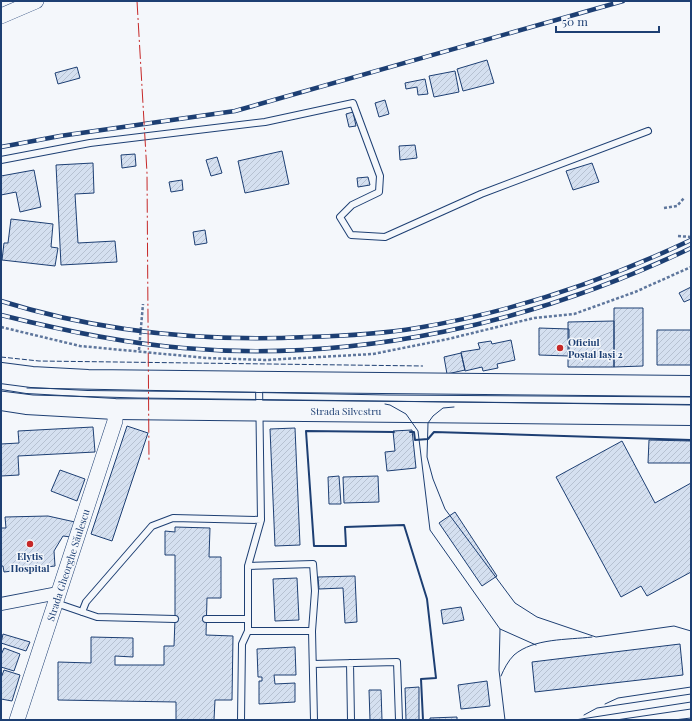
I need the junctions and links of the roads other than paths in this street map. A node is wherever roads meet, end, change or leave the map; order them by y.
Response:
1 (36, 1) edge
2 (1, 16) edge
3 (648, 131) dead end
4 (1, 160) edge
5 (1, 373) edge
6 (260, 382) junction
7 (691, 386) edge
8 (1, 400) edge
9 (115, 409) junction
10 (260, 411) junction
11 (691, 415) edge
12 (261, 520) junction
13 (248, 566) junction
14 (57, 598) junction
15 (1, 604) edge
16 (82, 612) junction
17 (175, 619) dead end
18 (206, 619) dead end
19 (248, 619) junction
20 (248, 631) junction
21 (312, 631) junction
22 (350, 663) junction
23 (313, 664) junction
24 (18, 720) edge
25 (241, 720) edge
26 (314, 720) edge
27 (351, 720) edge
28 (399, 720) edge

1 - 2 street
3 - 4 lane
5 - 6 main road
6 - 7 main road
6 - 10 lane
8 - 9 main road, Strada Silvestru
9 - 10 main road, Strada Silvestru
9 - 14 street, Strada Gheorghe Săulescu
10 - 11 main road, Strada Silvestru
10 - 12 lane
12 - 13 lane
12 - 16 lane
13 - 19 lane
13 - 21 lane
14 - 15 street
14 - 16 lane
14 - 24 street, Strada Gheorghe Săulescu
16 - 17 lane
18 - 19 lane
19 - 20 lane
20 - 21 lane
20 - 25 lane
21 - 23 lane
22 - 23 lane
22 - 27 lane
22 - 28 lane
23 - 26 lane

